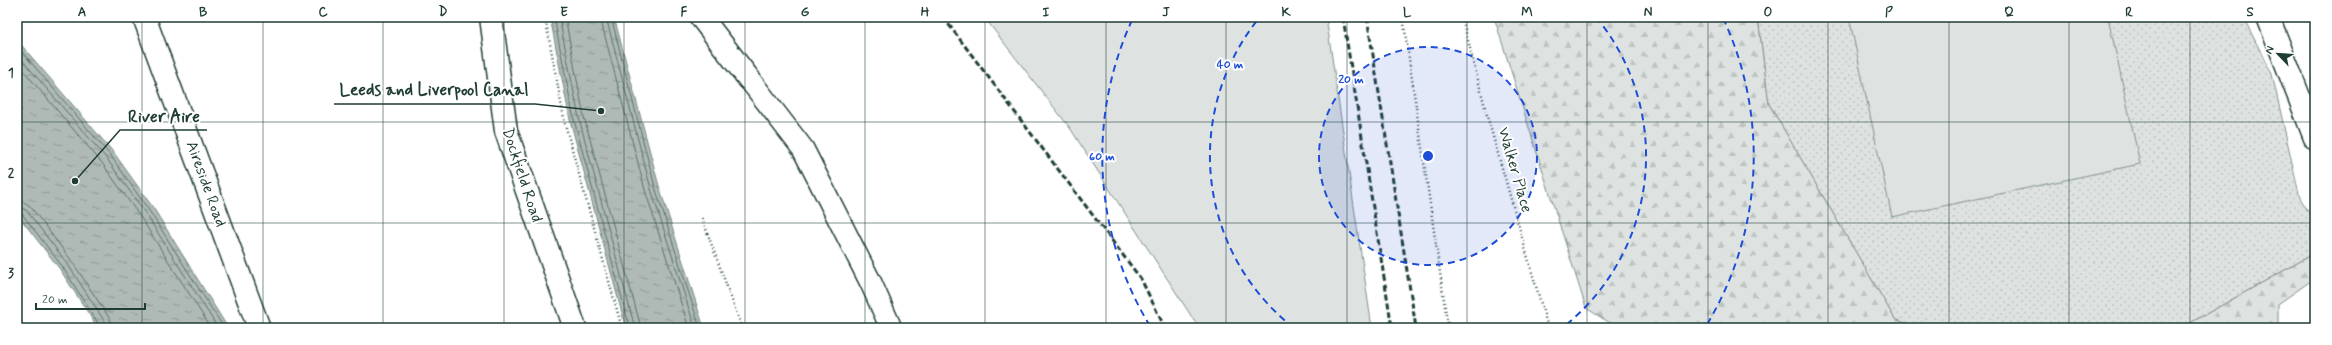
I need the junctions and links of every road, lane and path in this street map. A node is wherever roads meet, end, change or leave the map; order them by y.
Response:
1 (144, 17) edge
2 (491, 17) edge
3 (545, 17) edge
4 (701, 17) edge
5 (1403, 17) edge
6 (1462, 17) edge
7 (2268, 17) edge
8 (749, 79) joint
9 (2315, 138) edge
10 (702, 218) dead end
11 (259, 328) edge
12 (574, 328) edge
13 (622, 328) edge
14 (742, 328) edge
15 (891, 328) edge
16 (1448, 328) edge
17 (1548, 328) edge

1 - 11 street, Aireside Road
2 - 12 street, Dockfield Road
3 - 13 path
4 - 8 street
5 - 16 path
6 - 17 path, Walker Place
7 - 9 street
8 - 15 lane
10 - 14 path

